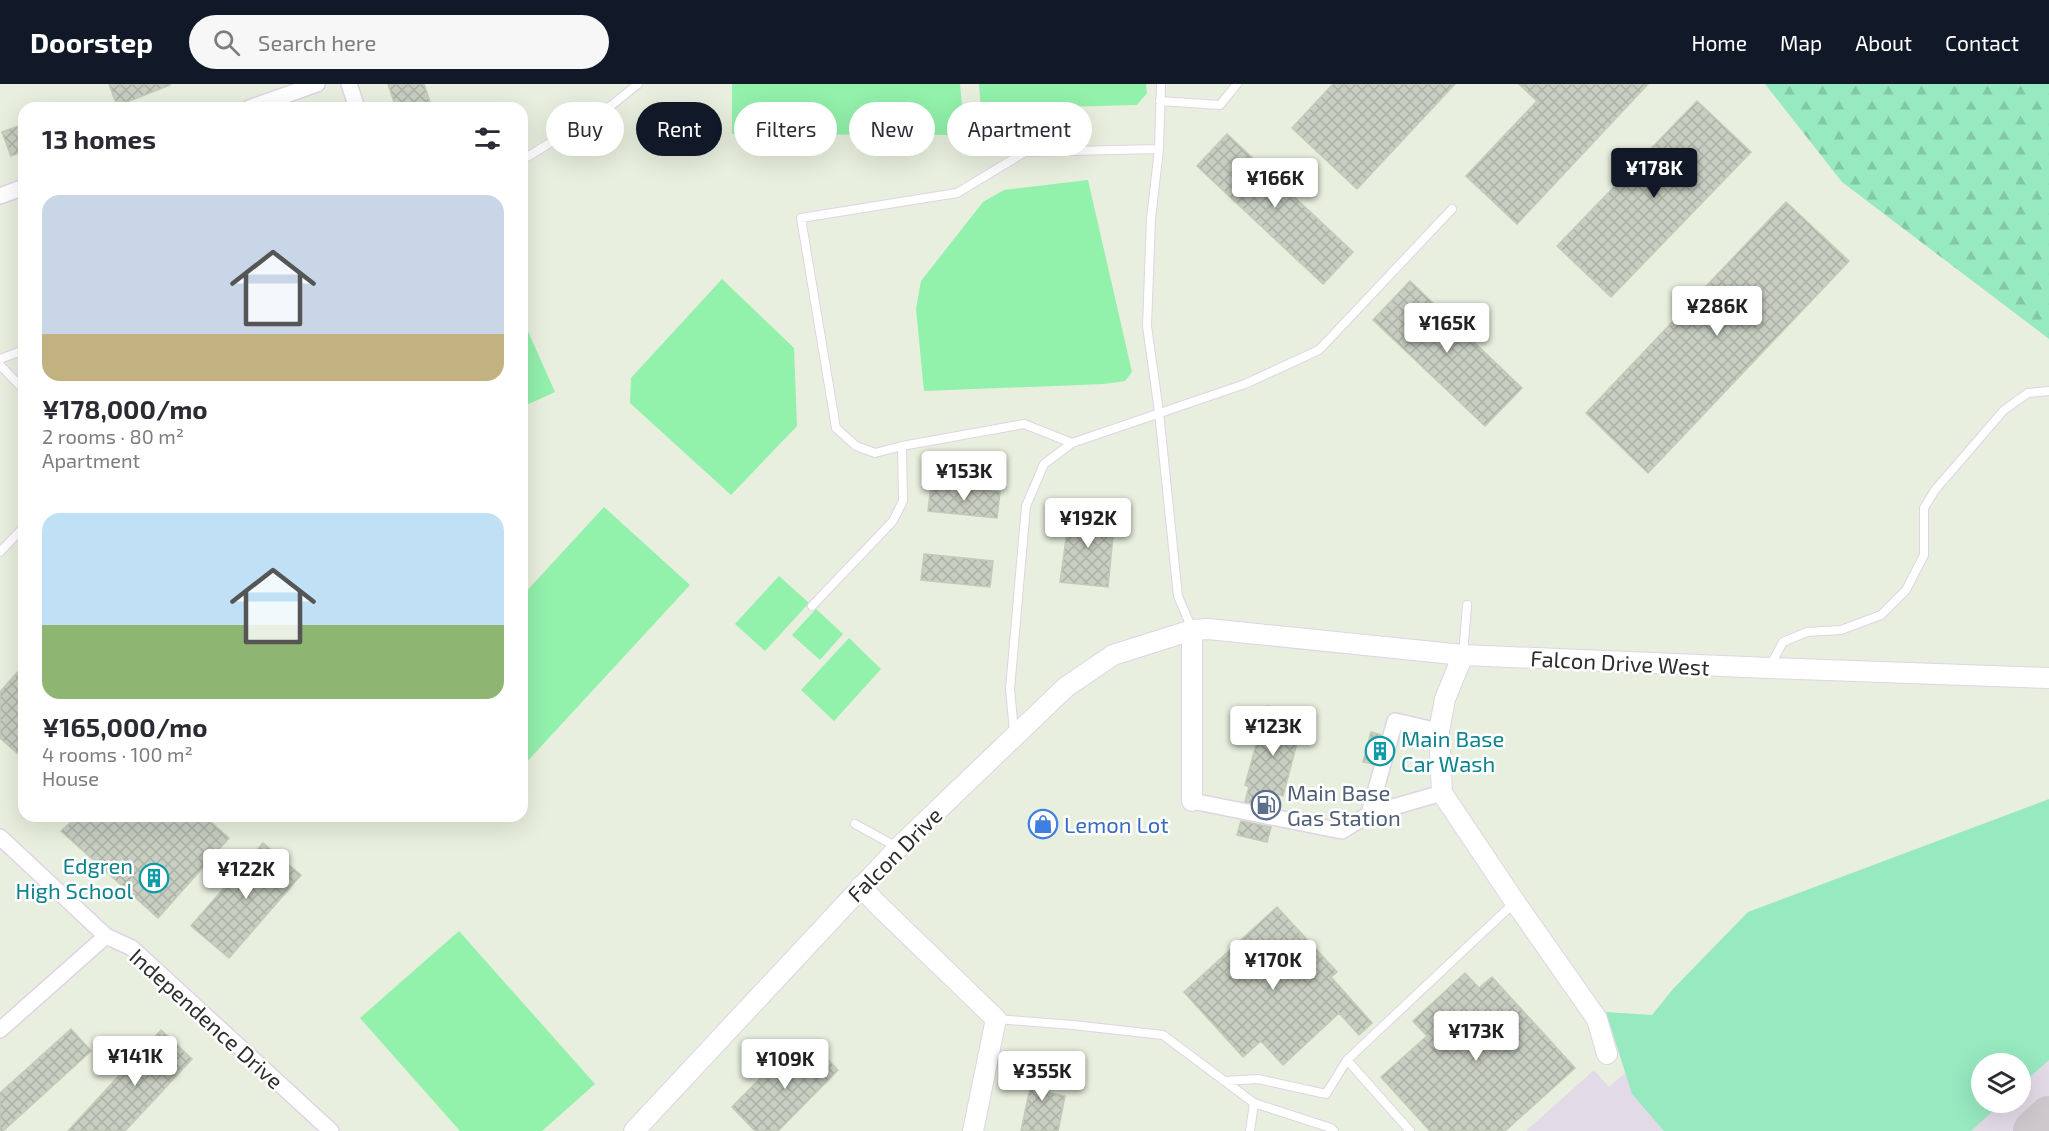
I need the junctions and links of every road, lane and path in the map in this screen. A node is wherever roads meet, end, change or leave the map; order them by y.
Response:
1 (317, 84) edge
2 (349, 84) edge
3 (638, 84) edge
4 (1161, 84) edge
5 (1237, 84) edge
6 (1160, 101) junction
7 (266, 102) edge
8 (355, 102) edge
9 (1159, 149) junction
10 (528, 156) edge
11 (18, 189) edge
12 (0, 196) edge
13 (1452, 209) dead end
14 (18, 352) edge
15 (0, 359) edge
16 (0, 365) edge
17 (18, 384) edge
18 (2049, 391) edge
19 (1160, 412) junction
20 (1072, 443) junction
21 (902, 446) junction
22 (18, 533) edge
23 (0, 552) edge
24 (1467, 605) dead end
25 (812, 606) dead end
26 (1192, 630) junction
27 (1463, 655) junction
28 (1769, 668) junction
29 (2049, 678) edge
30 (1439, 730) junction
31 (1014, 734) junction
32 (1442, 793) junction
33 (1192, 801) joint
34 (1369, 814) junction
35 (855, 824) dead end
36 (0, 837) edge
37 (898, 848) junction
38 (861, 886) junction
39 (1515, 902) junction
40 (106, 936) junction
41 (996, 1019) junction
42 (0, 1030) edge
43 (1608, 1054) dead end
44 (1347, 1060) junction
45 (1224, 1081) junction
46 (1254, 1103) junction
47 (331, 1131) edge
48 (634, 1131) edge
49 (973, 1131) edge
50 (1250, 1131) edge
51 (1334, 1131) edge
52 (1410, 1131) edge

1 - 7 street
2 - 8 street
3 - 10 lane
4 - 6 lane
5 - 6 lane
6 - 9 lane
9 - 19 lane
9 - 21 lane
11 - 12 street
13 - 19 lane
14 - 15 lane
16 - 17 lane
18 - 28 lane
19 - 20 lane
19 - 26 lane
20 - 21 lane
20 - 31 lane
21 - 25 lane
22 - 23 lane
24 - 27 lane
26 - 27 street, Falcon Drive West
26 - 31 street, Falcon Drive
26 - 33 street
27 - 28 street, Falcon Drive West
27 - 30 street
28 - 29 street, Falcon Drive West
30 - 32 street
30 - 34 street
31 - 37 street, Falcon Drive
32 - 34 street
32 - 39 street
33 - 34 street
35 - 37 lane
36 - 40 street, Independence Drive
37 - 38 street, Falcon Drive
38 - 41 street
38 - 48 street, Falcon Drive
39 - 43 street
39 - 44 lane
40 - 42 street
40 - 47 street, Independence Drive
41 - 45 lane
41 - 49 street
44 - 45 lane
44 - 52 lane
45 - 46 lane
46 - 50 lane
46 - 51 lane

